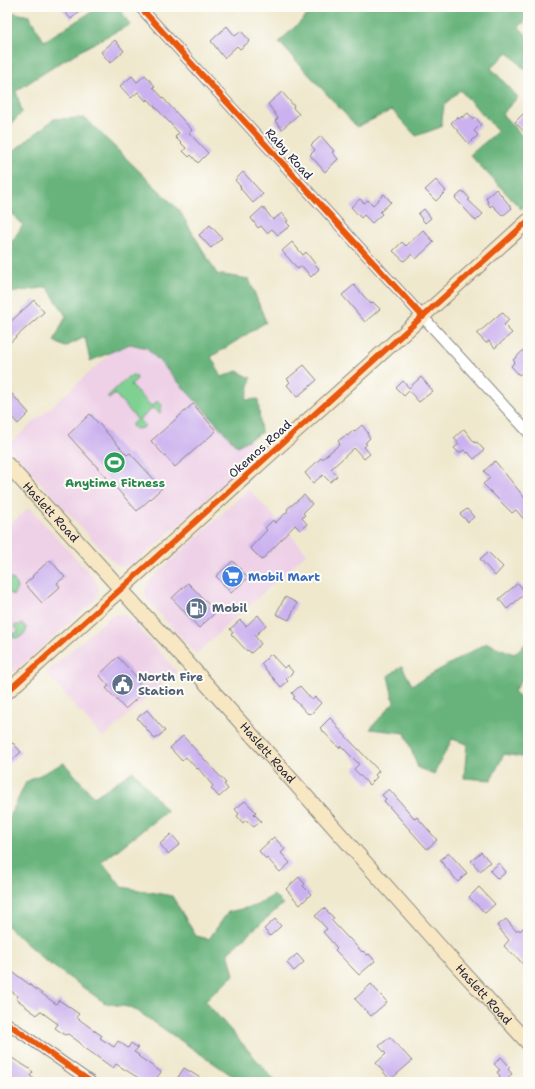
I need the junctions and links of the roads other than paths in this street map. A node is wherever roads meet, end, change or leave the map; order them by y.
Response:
1 (140, 7) edge
2 (528, 221) edge
3 (423, 317) junction
4 (528, 432) edge
5 (7, 464) edge
6 (121, 590) junction
7 (7, 692) edge
8 (7, 1023) edge
9 (528, 1043) edge
10 (91, 1082) edge

1 - 3 street, Raby Road
2 - 3 main road, Okemos Road
3 - 4 street, Raby Road
3 - 6 main road, Okemos Road
5 - 6 main road, Haslett Road
6 - 7 main road, Okemos Road
6 - 9 main road, Haslett Road
8 - 10 street

